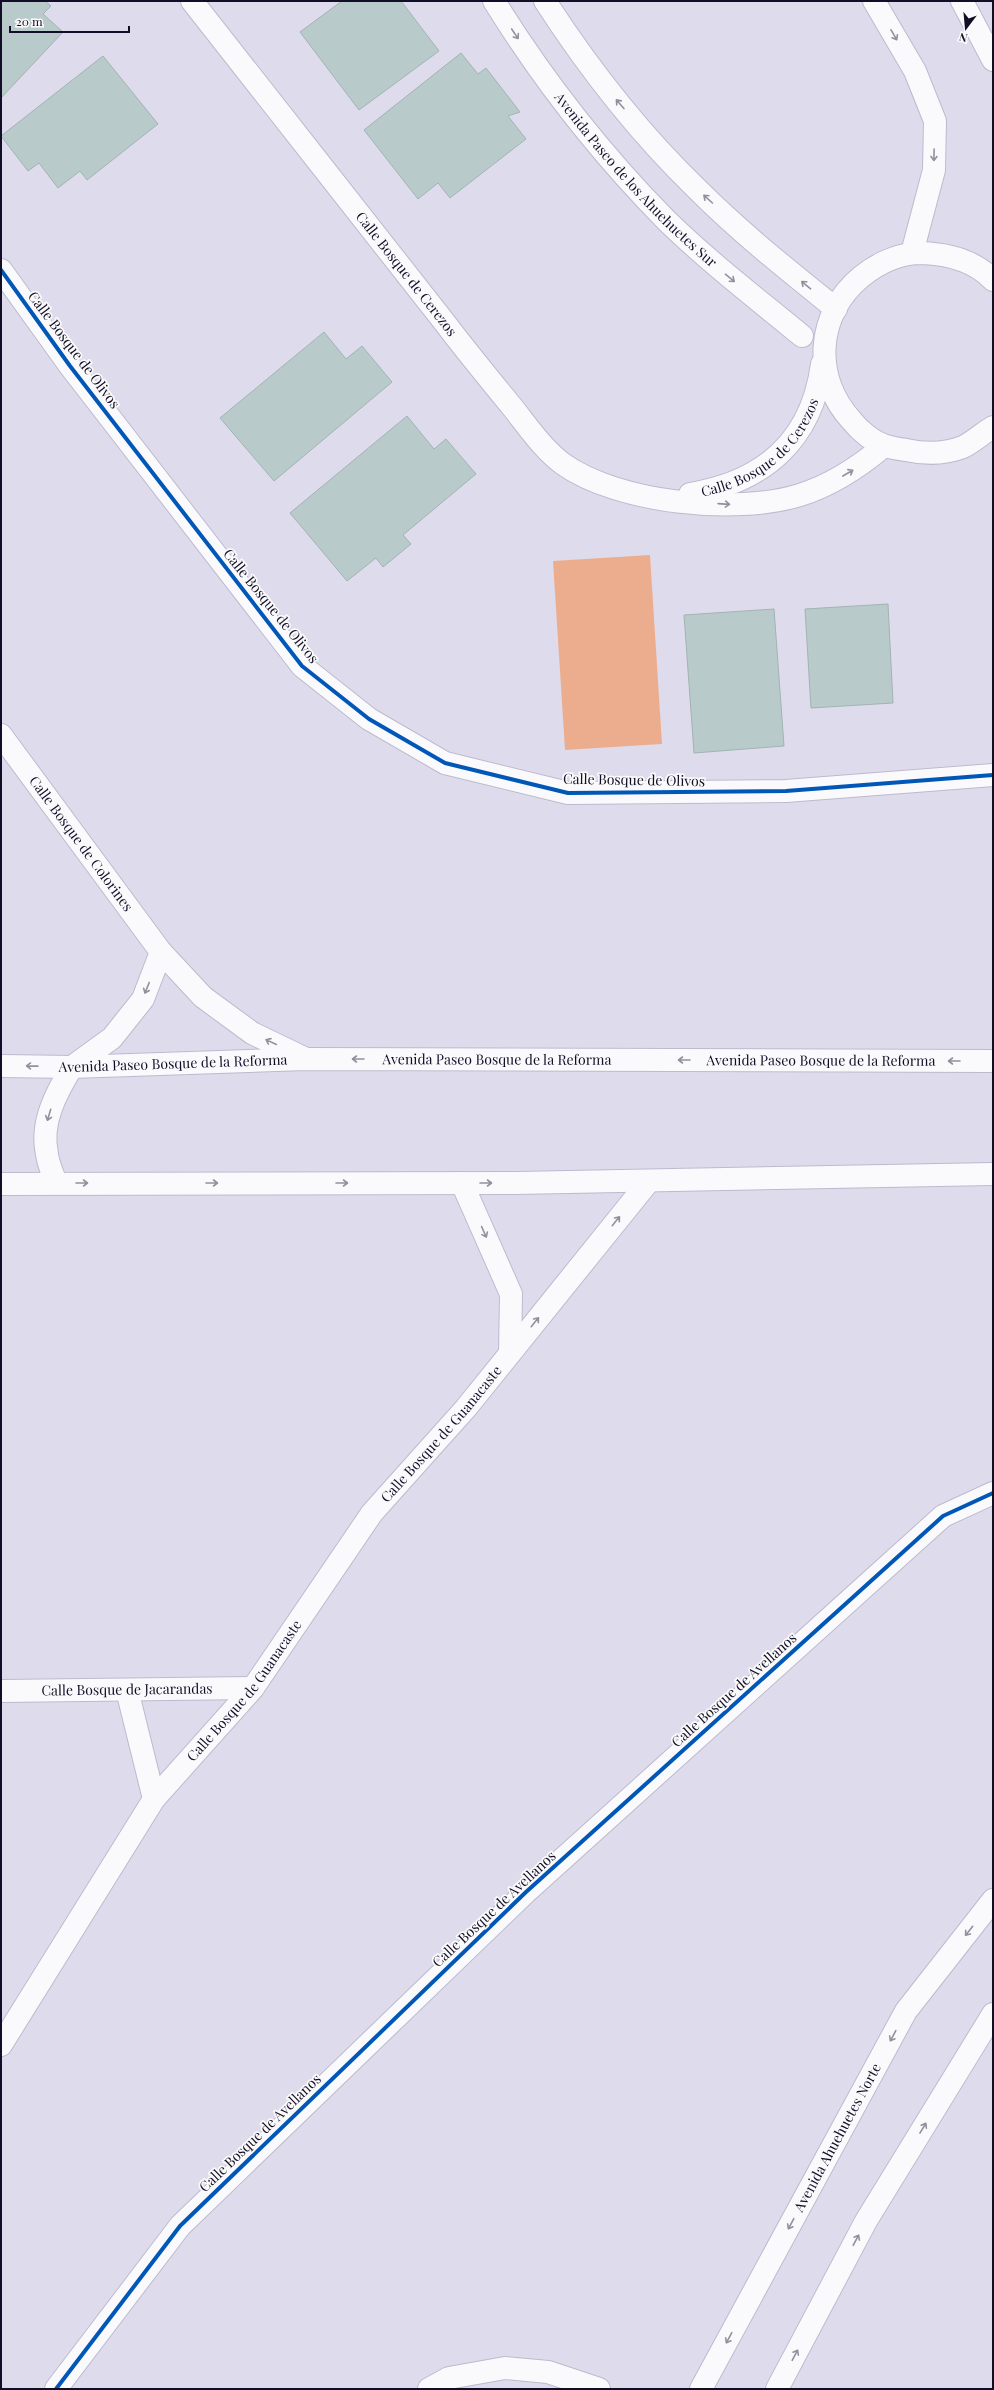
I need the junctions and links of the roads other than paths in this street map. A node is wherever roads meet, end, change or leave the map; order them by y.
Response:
1 (192, 1) edge
2 (494, 1) edge
3 (546, 1) edge
4 (874, 1) edge
5 (962, 1) edge
6 (993, 60) edge
7 (912, 253) junction
8 (1, 270) edge
9 (993, 280) edge
10 (836, 309) junction
11 (802, 336) dead end
12 (823, 356) junction
13 (993, 427) edge
14 (884, 446) junction
15 (657, 499) junction
16 (1, 735) edge
17 (993, 775) edge
18 (161, 952) junction
19 (306, 1058) junction
20 (993, 1061) edge
21 (1, 1066) edge
22 (72, 1067) junction
23 (993, 1174) edge
24 (649, 1181) junction
25 (56, 1183) junction
26 (462, 1183) junction
27 (1, 1184) edge
28 (510, 1353) junction
29 (993, 1492) edge
30 (253, 1688) junction
31 (127, 1690) junction
32 (1, 1691) edge
33 (154, 1799) junction
34 (993, 1900) edge
35 (993, 2014) edge
36 (1, 2045) edge
37 (56, 2389) edge
38 (429, 2389) edge
39 (599, 2389) edge
40 (701, 2389) edge
41 (777, 2389) edge

1 - 15 street, Calle Bosque de Cerezos
2 -> 11 street, Avenida Paseo de los Ahuehuetes Sur
10 -> 3 street
4 -> 7 street
5 - 6 street
7 - 9 street
7 - 10 street, Calle Bosque de Cerezos
8 - 17 street, Calle Bosque de Olivos
10 - 12 street, Calle Bosque de Cerezos
12 - 14 street
12 - 15 street, Calle Bosque de Cerezos
13 - 14 street
15 -> 14 street, Calle Bosque de Cerezos
16 - 18 street, Calle Bosque de Colorines
19 -> 18 street, Calle Bosque de Colorines
18 -> 22 street
20 -> 19 street, Avenida Paseo Bosque de la Reforma
19 - 22 street, Avenida Paseo Bosque de la Reforma
22 -> 21 street, Avenida Paseo Bosque de la Reforma
22 -> 25 street
23 - 24 street
26 -> 24 street
28 -> 24 street, Calle Bosque de Guanacaste
25 -> 26 street
25 - 27 street
26 -> 28 street, Calle Bosque de Guanacaste
28 - 30 street, Calle Bosque de Guanacaste
29 - 37 street, Calle Bosque de Avellanos
30 - 31 street, Calle Bosque de Jacarandas
30 - 33 street, Calle Bosque de Guanacaste
31 - 32 street, Calle Bosque de Jacarandas
31 - 33 street
33 - 36 street, Calle Bosque de Guanacaste
34 -> 40 street, Avenida Ahuehuetes Norte
41 -> 35 street
38 - 39 street

